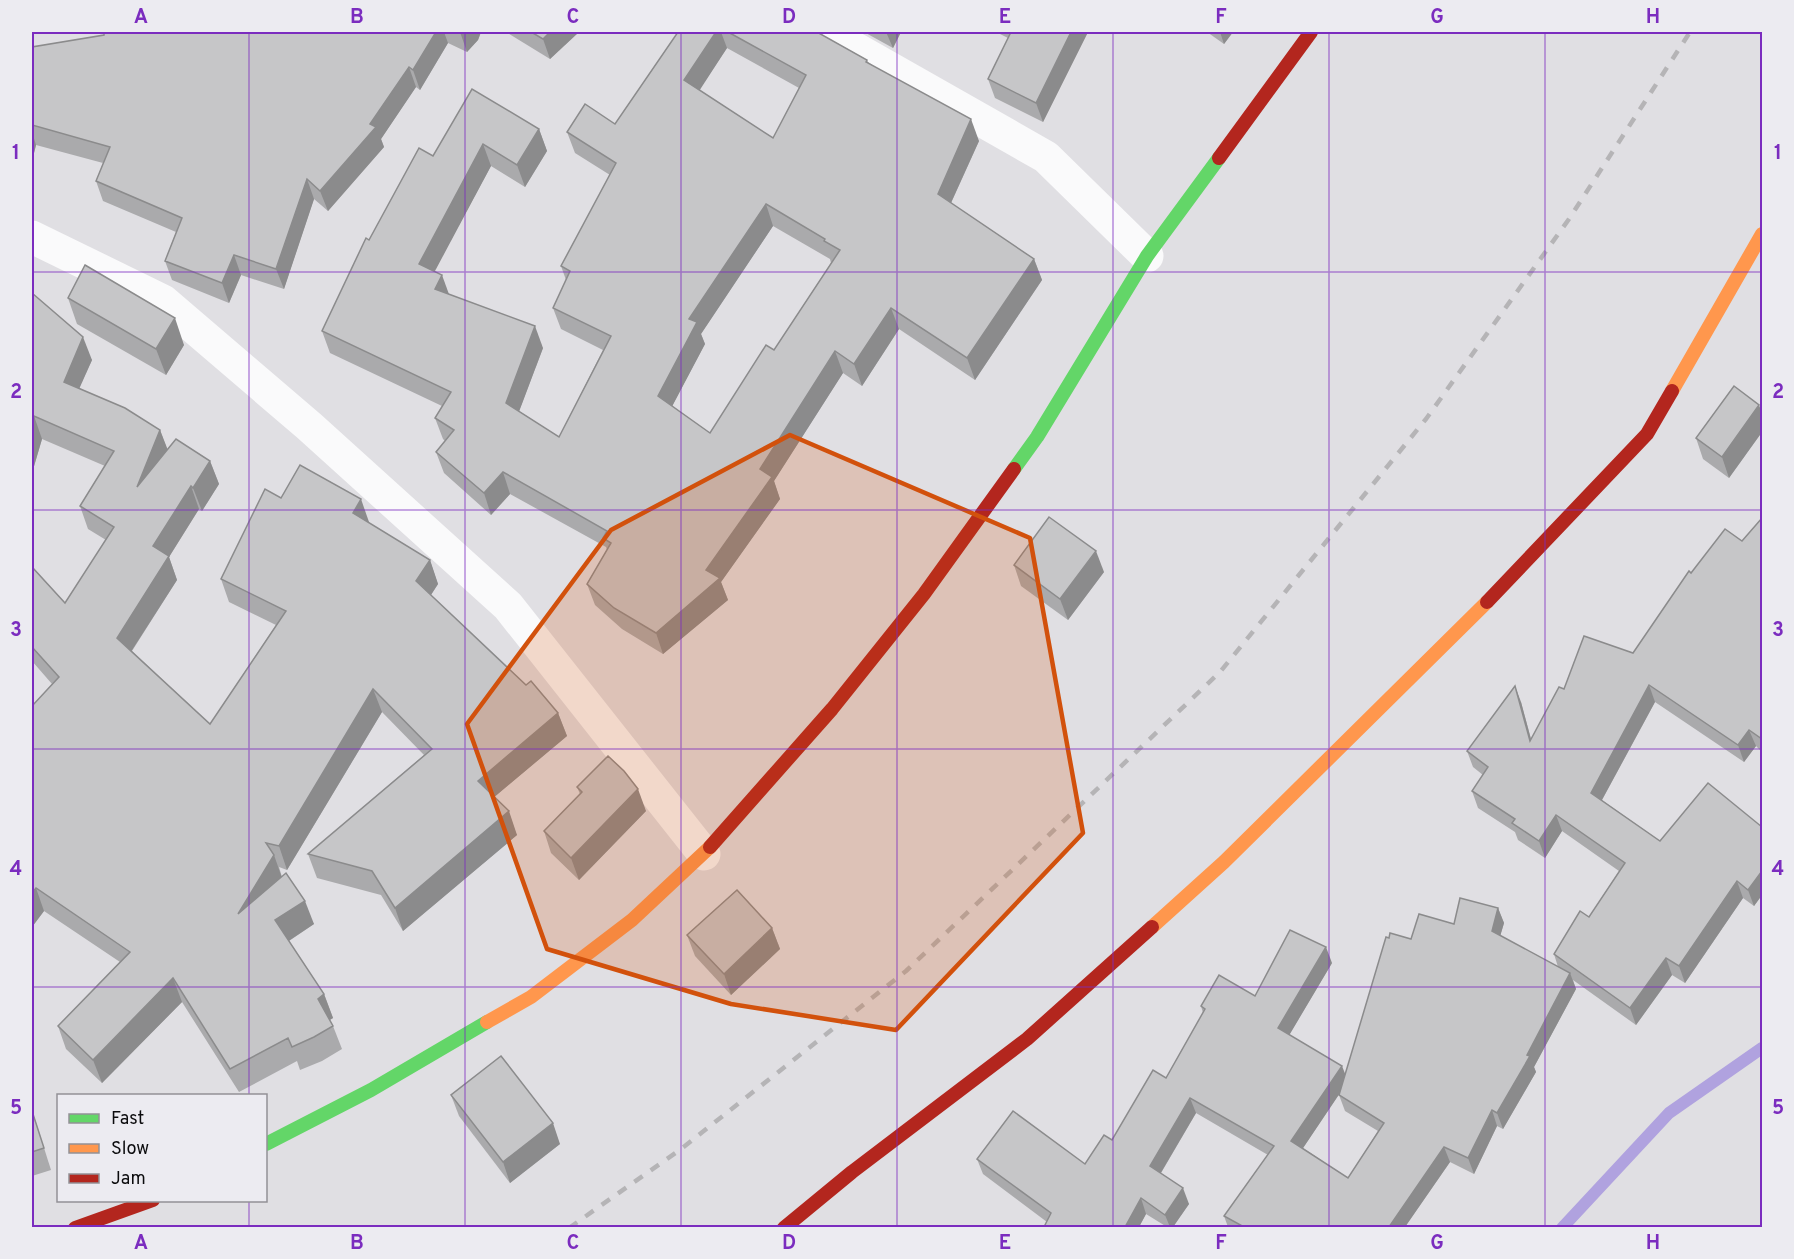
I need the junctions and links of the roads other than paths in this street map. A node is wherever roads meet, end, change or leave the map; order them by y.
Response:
1 (826, 32) edge
2 (1311, 32) edge
3 (1762, 234) edge
4 (32, 237) edge
5 (1147, 256) junction
6 (704, 854) junction
7 (267, 1143) edge
8 (147, 1202) edge
9 (75, 1227) edge
10 (784, 1227) edge

1 - 5 street
2 - 5 street
3 - 10 street
4 - 6 street
5 - 6 street
6 - 7 street
8 - 9 street

